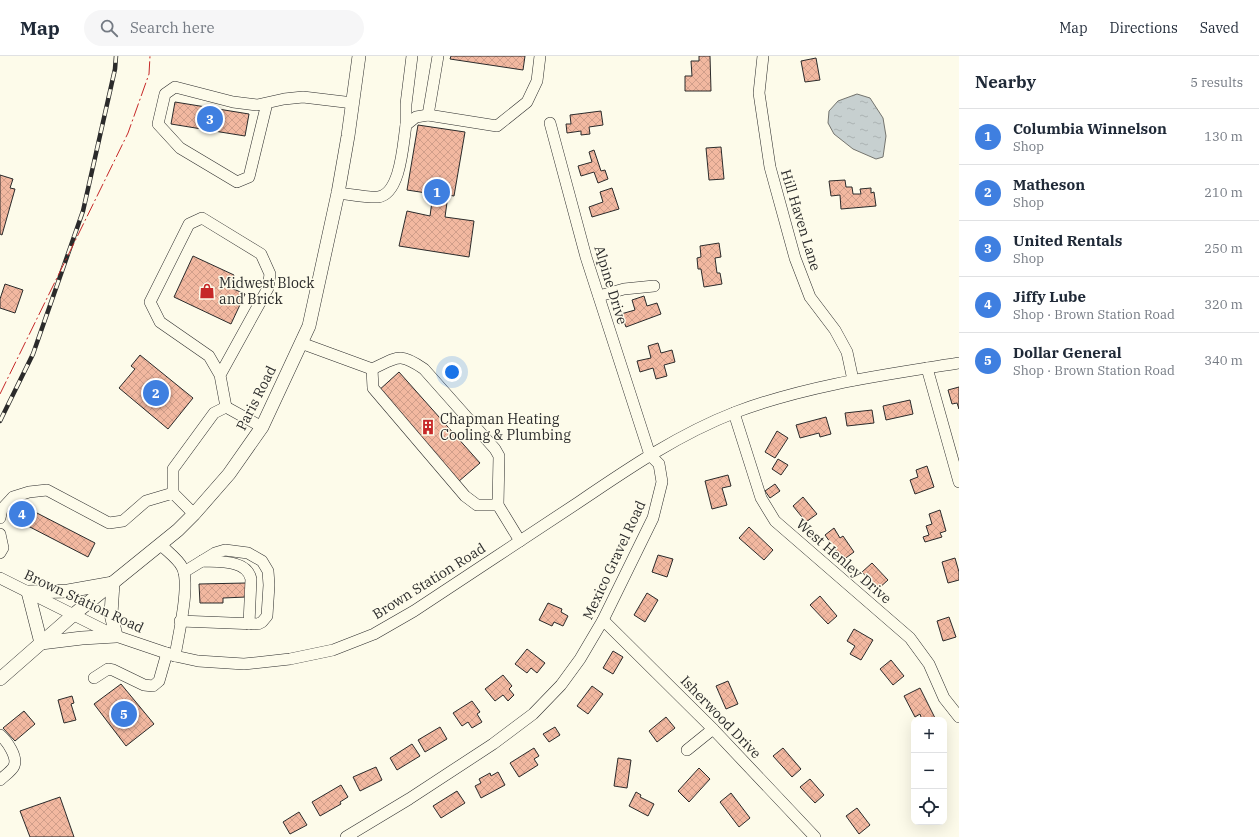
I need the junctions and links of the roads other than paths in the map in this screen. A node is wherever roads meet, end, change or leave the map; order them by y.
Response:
1 (358, 56) edge
2 (412, 56) edge
3 (438, 56) edge
4 (540, 56) edge
5 (763, 56) edge
6 (268, 103) junction
7 (353, 103) junction
8 (428, 115) junction
9 (550, 123) dead end
10 (406, 125) junction
11 (338, 193) junction
12 (654, 286) dead end
13 (599, 296) junction
14 (301, 343) junction
15 (959, 363) edge
16 (927, 368) junction
17 (372, 369) junction
18 (220, 375) junction
19 (853, 380) junction
20 (226, 407) junction
21 (734, 413) junction
22 (262, 427) junction
23 (650, 455) junction
24 (959, 482) edge
25 (172, 493) junction
26 (498, 505) junction
27 (194, 514) junction
28 (0, 518) edge
29 (0, 534) edge
30 (520, 541) junction
31 (161, 545) junction
32 (0, 554) edge
33 (202, 562) junction
34 (184, 572) junction
35 (0, 578) edge
36 (113, 583) junction
37 (28, 592) junction
38 (73, 615) junction
39 (603, 620) junction
40 (180, 621) junction
41 (249, 624) junction
42 (116, 636) junction
43 (41, 643) junction
44 (171, 654) junction
45 (94, 678) dead end
46 (0, 679) edge
47 (959, 717) edge
48 (713, 729) junction
49 (0, 735) edge
50 (687, 750) dead end
51 (0, 780) edge
52 (361, 833) edge
53 (346, 837) edge
54 (815, 837) edge

1 - 7 main road, Paris Road
2 - 10 street
3 - 8 street
4 - 8 street
5 - 19 street, Hill Haven Lane
6 - 6 street
6 - 7 street
7 - 11 main road, Paris Road
8 - 10 street
9 - 13 street, Alpine Drive
10 - 11 street
11 - 14 main road, Paris Road
12 - 13 street
13 - 23 street, Alpine Drive
14 - 17 street
14 - 22 main road, Paris Road
15 - 16 street
16 - 19 street
16 - 24 street
17 - 26 street
17 - 26 street
18 - 18 street
18 - 20 street
19 - 21 street
20 - 22 street
20 - 25 street
21 - 23 street
21 - 47 street, West Henley Drive
22 - 27 main road, Paris Road
23 - 30 street, Brown Station Road
23 - 39 street, Mexico Gravel Road
25 - 27 street
25 - 28 street
26 - 30 street
27 - 31 main road, Paris Road
29 - 32 street
30 - 44 street, Brown Station Road
31 - 34 street
31 - 36 main road, Paris Road
33 - 34 street
33 - 41 street
33 - 41 street
34 - 40 street
35 - 37 street, Brown Station Road
36 - 37 main road
36 - 38 main road, Paris Road
36 - 42 main road
37 - 38 street, Brown Station Road
37 - 43 main road
38 - 42 street, Brown Station Road
38 - 43 main road, Paris Road
39 - 48 street, Isherwood Drive
39 - 52 street, Mexico Gravel Road
40 - 41 street
40 - 44 street
42 - 43 main road
42 - 44 street, Brown Station Road
43 - 46 main road, Paris Road
44 - 45 street
48 - 50 street
48 - 54 street, Isherwood Drive
49 - 51 street
52 - 53 street, Mexico Gravel Road

